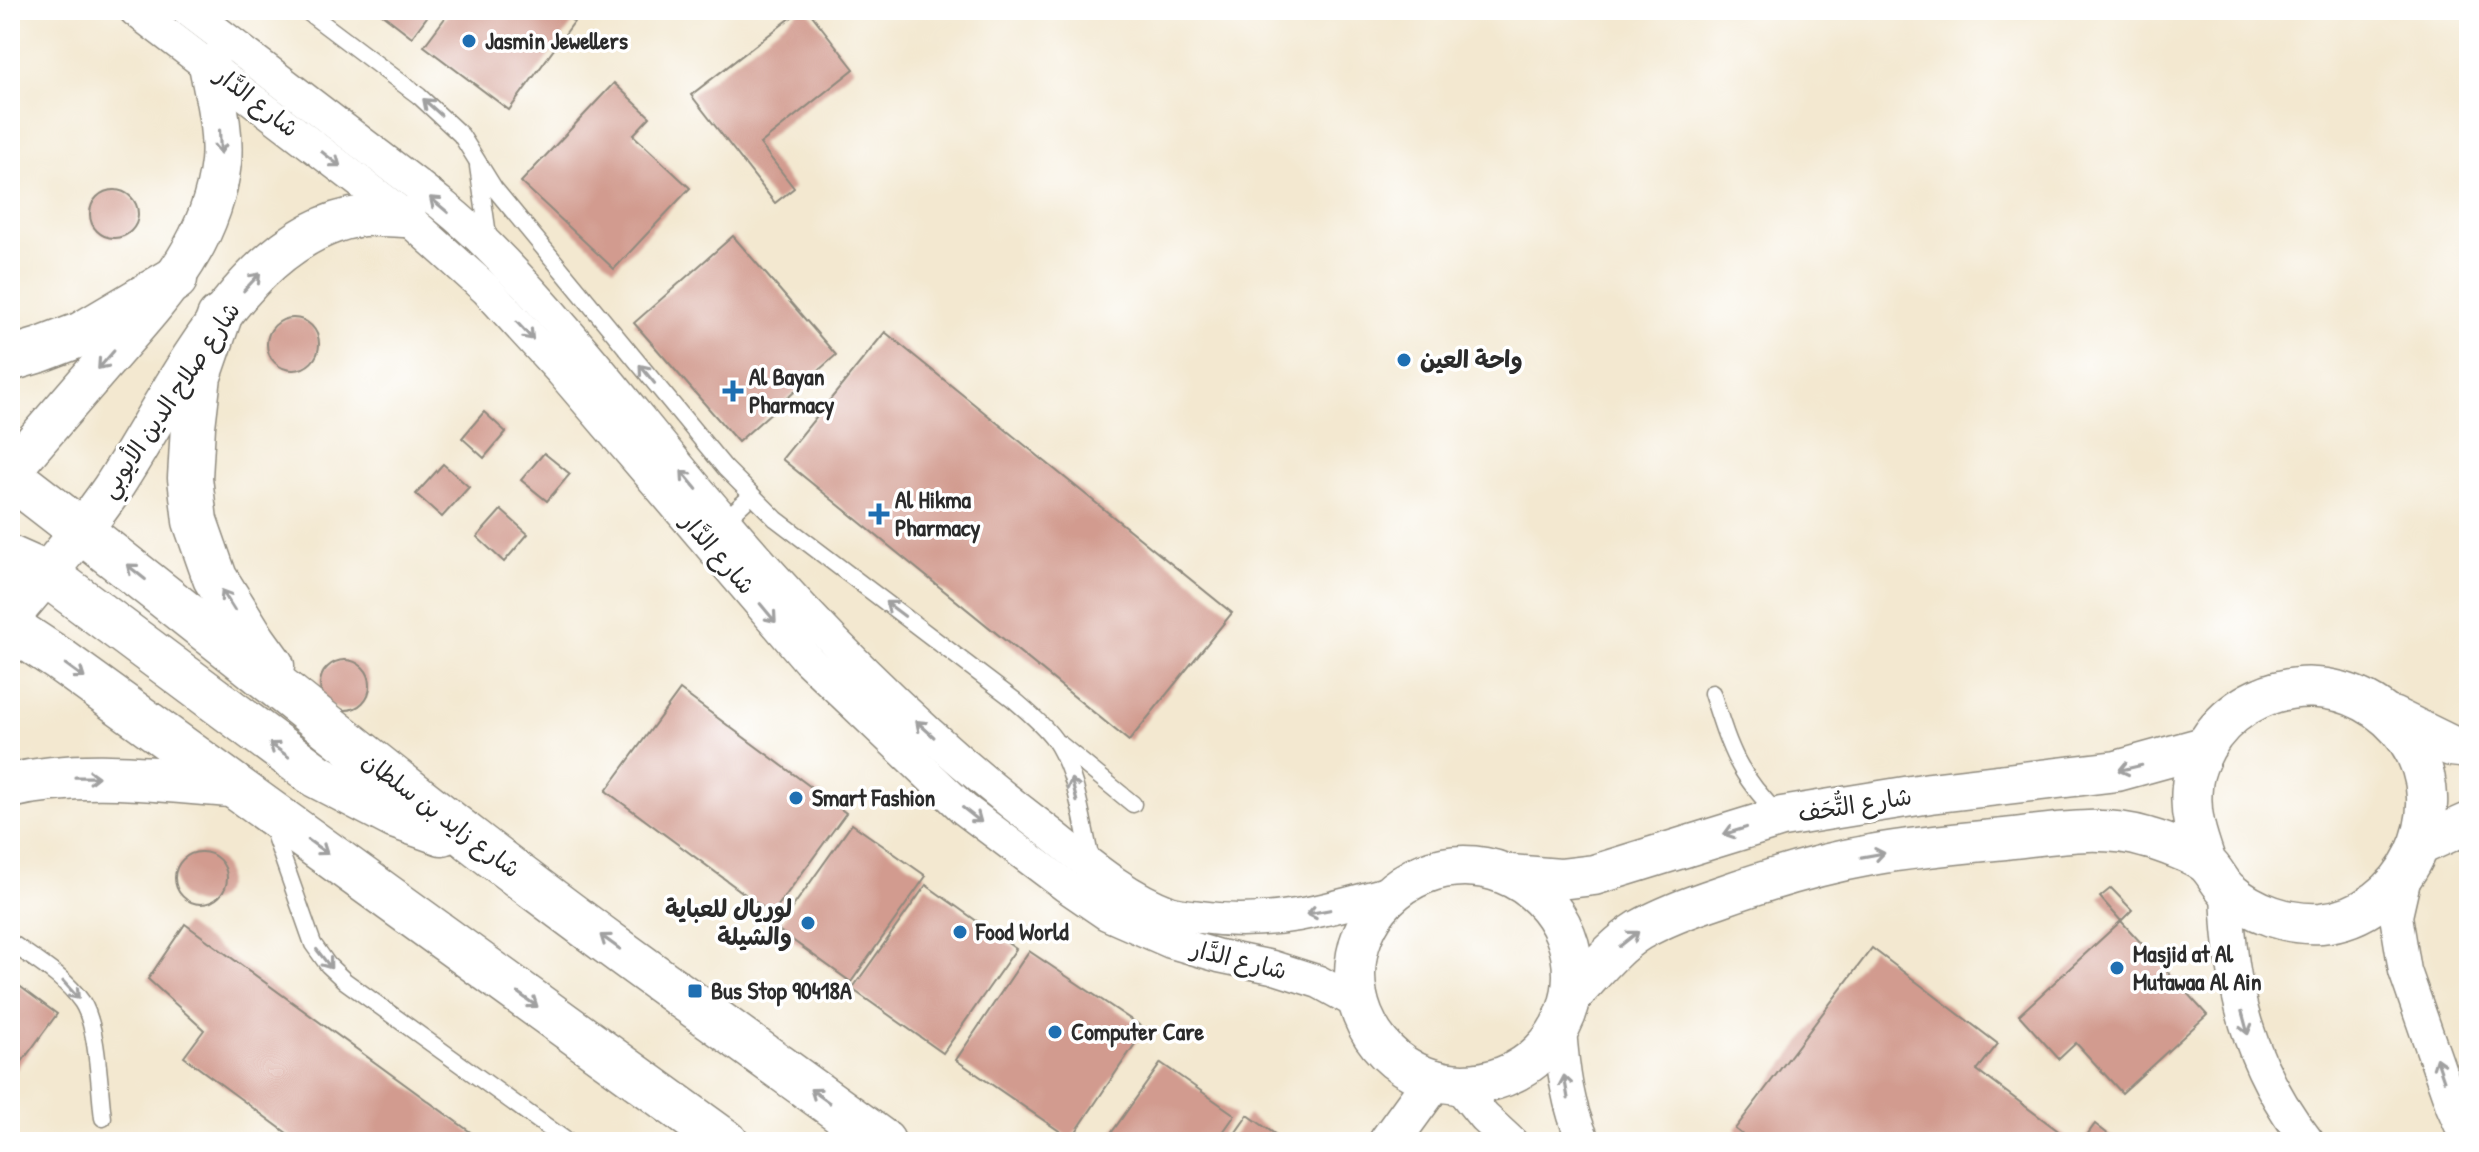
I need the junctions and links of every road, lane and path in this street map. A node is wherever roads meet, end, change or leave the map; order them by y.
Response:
1 (135, 10) edge
2 (188, 10) edge
3 (305, 10) edge
4 (209, 65) junction
5 (476, 156) junction
6 (406, 217) junction
7 (490, 247) junction
8 (175, 279) junction
9 (219, 318) junction
10 (10, 359) edge
11 (10, 474) edge
12 (751, 496) junction
13 (724, 521) junction
14 (82, 530) junction
15 (10, 538) edge
16 (28, 566) edge
17 (10, 617) edge
18 (10, 627) edge
19 (1712, 693) dead end
20 (305, 710) junction
21 (2385, 714) junction
22 (1054, 740) junction
23 (2204, 747) junction
24 (2469, 748) edge
25 (10, 786) edge
26 (248, 797) junction
27 (1133, 804) dead end
28 (1782, 817) junction
29 (2469, 823) edge
30 (475, 843) junction
31 (2413, 859) junction
32 (1092, 866) junction
33 (1510, 875) junction
34 (2217, 877) junction
35 (1393, 891) junction
36 (10, 942) edge
37 (1359, 1004) junction
38 (1567, 1012) junction
39 (1446, 1082) junction
40 (103, 1118) dead end
41 (568, 1142) edge
42 (726, 1142) edge
43 (883, 1142) edge
44 (1389, 1142) edge
45 (1511, 1142) edge
46 (1584, 1142) edge
47 (2308, 1142) edge
48 (2468, 1142) edge

1 - 4 street, شارع الدَّار
7 -> 2 street, شارع الدَّار
5 -> 3 lane
4 -> 6 street, شارع الدَّار
4 -> 8 street
5 - 7 lane
12 -> 5 lane
9 -> 6 street, شارع صلاح الدين الأيوبي
6 -> 37 street, شارع الدَّار
13 -> 7 street, شارع الدَّار
8 - 10 highway
8 -> 11 street
9 - 14 street, شارع صلاح الدين الأيوبي
20 -> 9 highway
11 - 14 highway, شارع زايد بن سلطان
12 - 13 lane
22 -> 12 lane
32 -> 13 street, شارع الدَّار
14 - 15 highway
14 - 16 street, شارع صلاح الدين الأيوبي
20 -> 14 highway, شارع زايد بن سلطان
16 - 17 street, شارع صلاح الدين الأيوبي
30 -> 16 highway
18 -> 26 highway
19 - 28 lane
20 - 30 highway, شارع زايد بن سلطان
21 - 23 street
21 - 24 street
21 - 31 street
22 - 27 lane
32 -> 22 lane
23 -> 28 street, شارع التُّحَف
23 - 34 street
25 -> 26 highway
26 -> 41 lane
26 -> 42 highway
28 -> 33 street, شارع التُّحَف
29 - 31 street
43 -> 30 highway, شارع زايد بن سلطان
31 - 34 street
48 -> 31 street
35 -> 32 street, شارع الدَّار
33 - 35 street
33 - 38 street
38 -> 34 street
34 -> 47 street
35 - 37 street
36 -> 40 lane
37 - 39 street
38 - 39 street
46 -> 38 street
39 - 44 street
39 - 45 street

